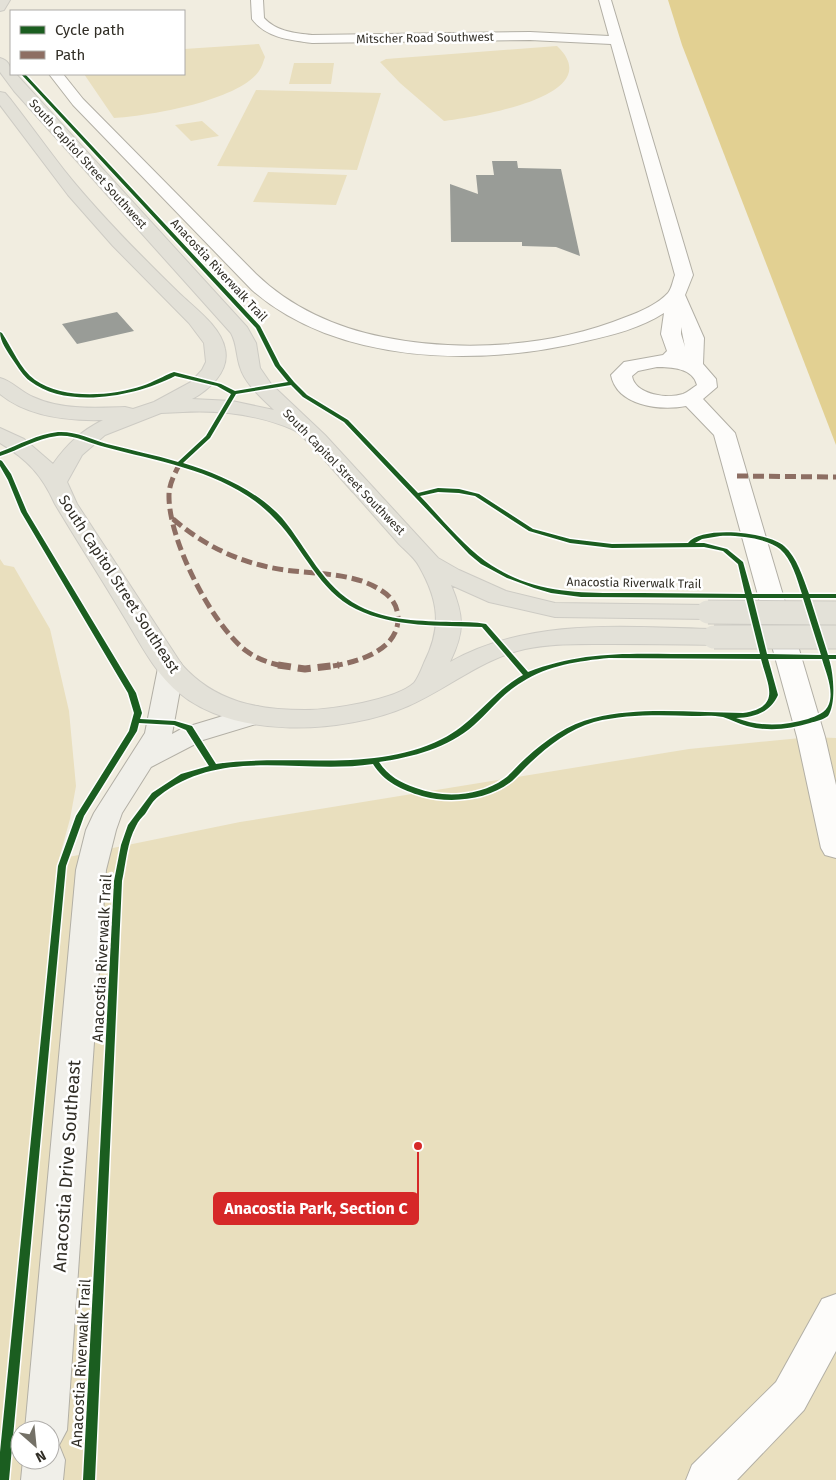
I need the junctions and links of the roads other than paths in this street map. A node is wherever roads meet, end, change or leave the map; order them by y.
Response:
1 (4, 0) edge
2 (257, 0) edge
3 (606, 0) edge
4 (0, 7) edge
5 (617, 40) junction
6 (0, 62) edge
7 (57, 75) edge
8 (0, 96) edge
9 (676, 295) junction
10 (670, 361) junction
11 (692, 367) junction
12 (0, 384) edge
13 (691, 399) junction
14 (143, 412) junction
15 (302, 427) junction
16 (0, 434) edge
17 (56, 482) junction
18 (430, 563) junction
19 (836, 613) edge
20 (836, 637) edge
21 (171, 668) junction
22 (426, 686) junction
23 (256, 715) junction
24 (140, 764) junction
25 (836, 848) edge
26 (836, 1312) edge
27 (47, 1420) edge
28 (708, 1480) edge

1 - 4 main road
2 - 5 street, Mitscher Road Southwest
3 - 5 street
5 - 9 street
6 - 15 main road, South Capitol Street Southwest
7 - 9 street
8 - 14 main road, South Capitol Street Southeast
9 - 10 street
9 - 11 street
10 - 11 street
10 - 13 street
11 - 13 street
12 - 14 main road
13 - 25 street
14 - 15 main road
14 - 17 main road, South Capitol Street Southeast
15 - 18 main road, South Capitol Street Southwest
16 - 17 main road
17 - 21 main road, South Capitol Street Southeast
18 - 19 main road, South Capitol Street Southwest, bridge
18 - 22 main road
20 - 22 main road, South Capitol Street Southeast, bridge
21 - 23 main road, South Capitol Street Southeast
21 - 24 street, Anacostia Drive Southeast
22 - 23 main road, South Capitol Street Southeast
23 - 24 street, Anacostia Drive Southeast
24 - 27 street, Anacostia Drive Southeast
26 - 28 street

